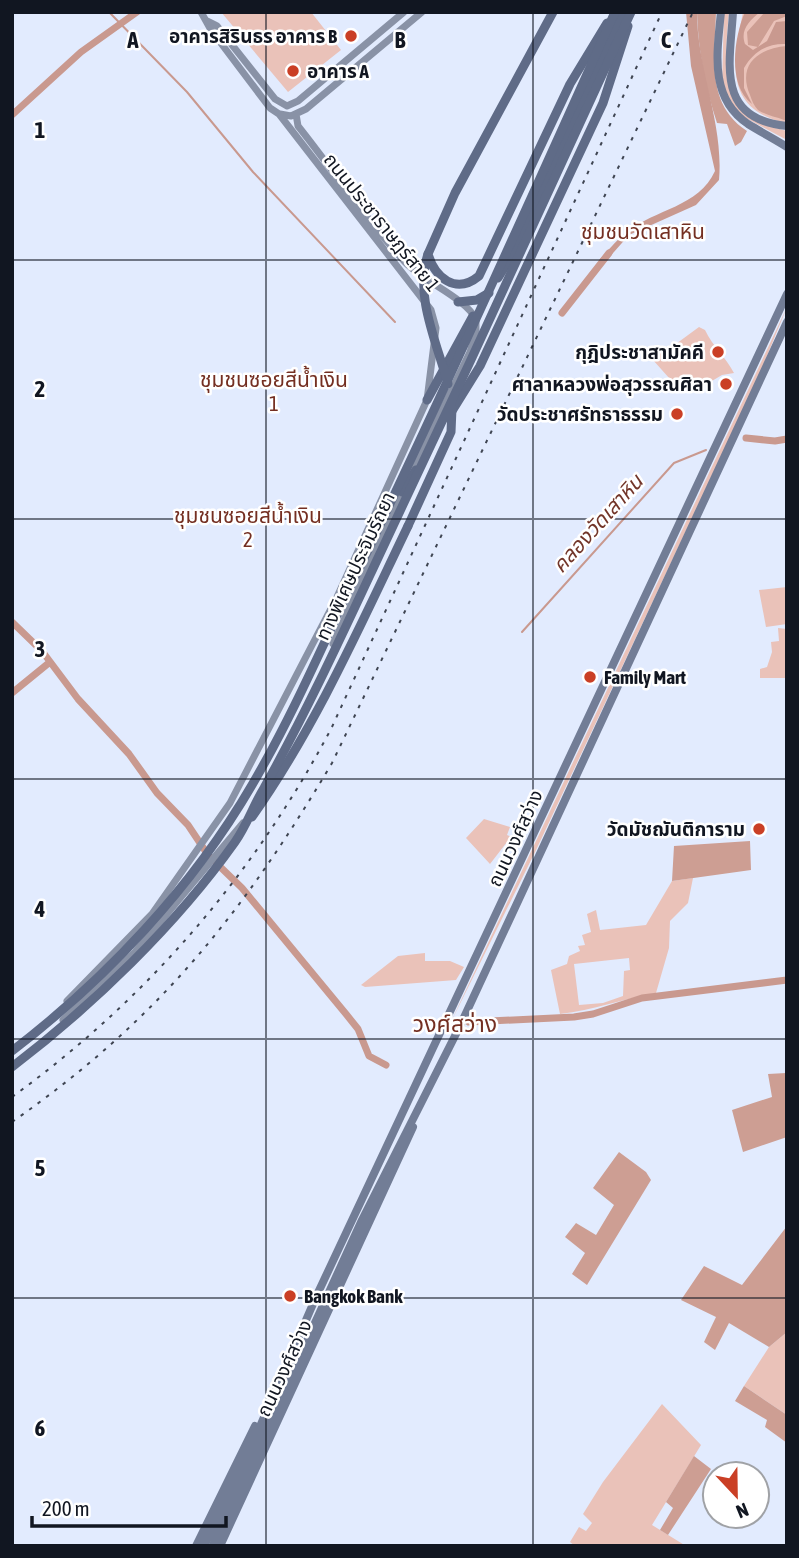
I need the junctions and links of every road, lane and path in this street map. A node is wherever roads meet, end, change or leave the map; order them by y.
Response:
1 (201, 12) edge
2 (404, 12) edge
3 (422, 12) edge
4 (553, 12) edge
5 (614, 12) edge
6 (623, 12) edge
7 (632, 12) edge
8 (721, 12) edge
9 (734, 15) edge
10 (207, 21) junction
11 (279, 114) junction
12 (296, 114) junction
13 (787, 126) edge
14 (787, 147) edge
15 (319, 152) junction
16 (312, 159) junction
17 (428, 254) junction
18 (489, 292) junction
19 (787, 294) edge
20 (458, 302) junction
21 (474, 315) junction
22 (787, 321) edge
23 (427, 400) junction
24 (402, 492) junction
25 (248, 823) junction
26 (12, 1049) edge
27 (12, 1061) edge
28 (12, 1067) edge
29 (428, 1089) junction
30 (272, 1395) junction
31 (196, 1546) edge
32 (204, 1546) edge
33 (213, 1546) edge
34 (220, 1546) edge

1 - 10 main road, ถนนประชาราษฎร์สาย 1
2 - 10 main road, ถนนประชาราษฎร์สาย 1
3 - 12 main road
4 - 17 highway
5 - 17 highway, bridge
5 - 26 highway, ทางพิเศษประจิมรัถยา, bridge
6 - 18 highway
7 - 24 highway, bridge
7 - 25 highway, ทางพิเศษประจิมรัถยา, bridge
8 - 14 main road
9 - 13 main road
10 - 11 main road, ถนนประชาราษฎร์สาย 1
11 - 12 main road
11 - 16 main road, ถนนประชาราษฎร์สาย 1
12 - 15 main road, ถนนประชาราษฎร์สาย 1
15 - 16 main road
15 - 20 main road, ถนนประชาราษฎร์สาย 1
16 - 23 main road, ถนนประชาราษฎร์สาย 1
17 - 25 highway, bridge
18 - 20 highway
18 - 21 highway
19 - 30 main road, ถนนวงศ์สว่าง
20 - 21 main road, ถนนประชาราษฎร์สาย 1
21 - 23 highway
21 - 24 main road
22 - 29 main road, ถนนวงศ์สว่าง
23 - 26 main road, ถนนประชาราษฎร์สาย 1
24 - 27 main road
25 - 28 highway, ทางพิเศษประจิมรัถยา, bridge
29 - 33 main road, ถนนวงศ์สว่าง
29 - 34 main road, ถนนวงศ์สว่าง
30 - 31 main road, ถนนวงศ์สว่าง
30 - 32 main road, ถนนวงศ์สว่าง

